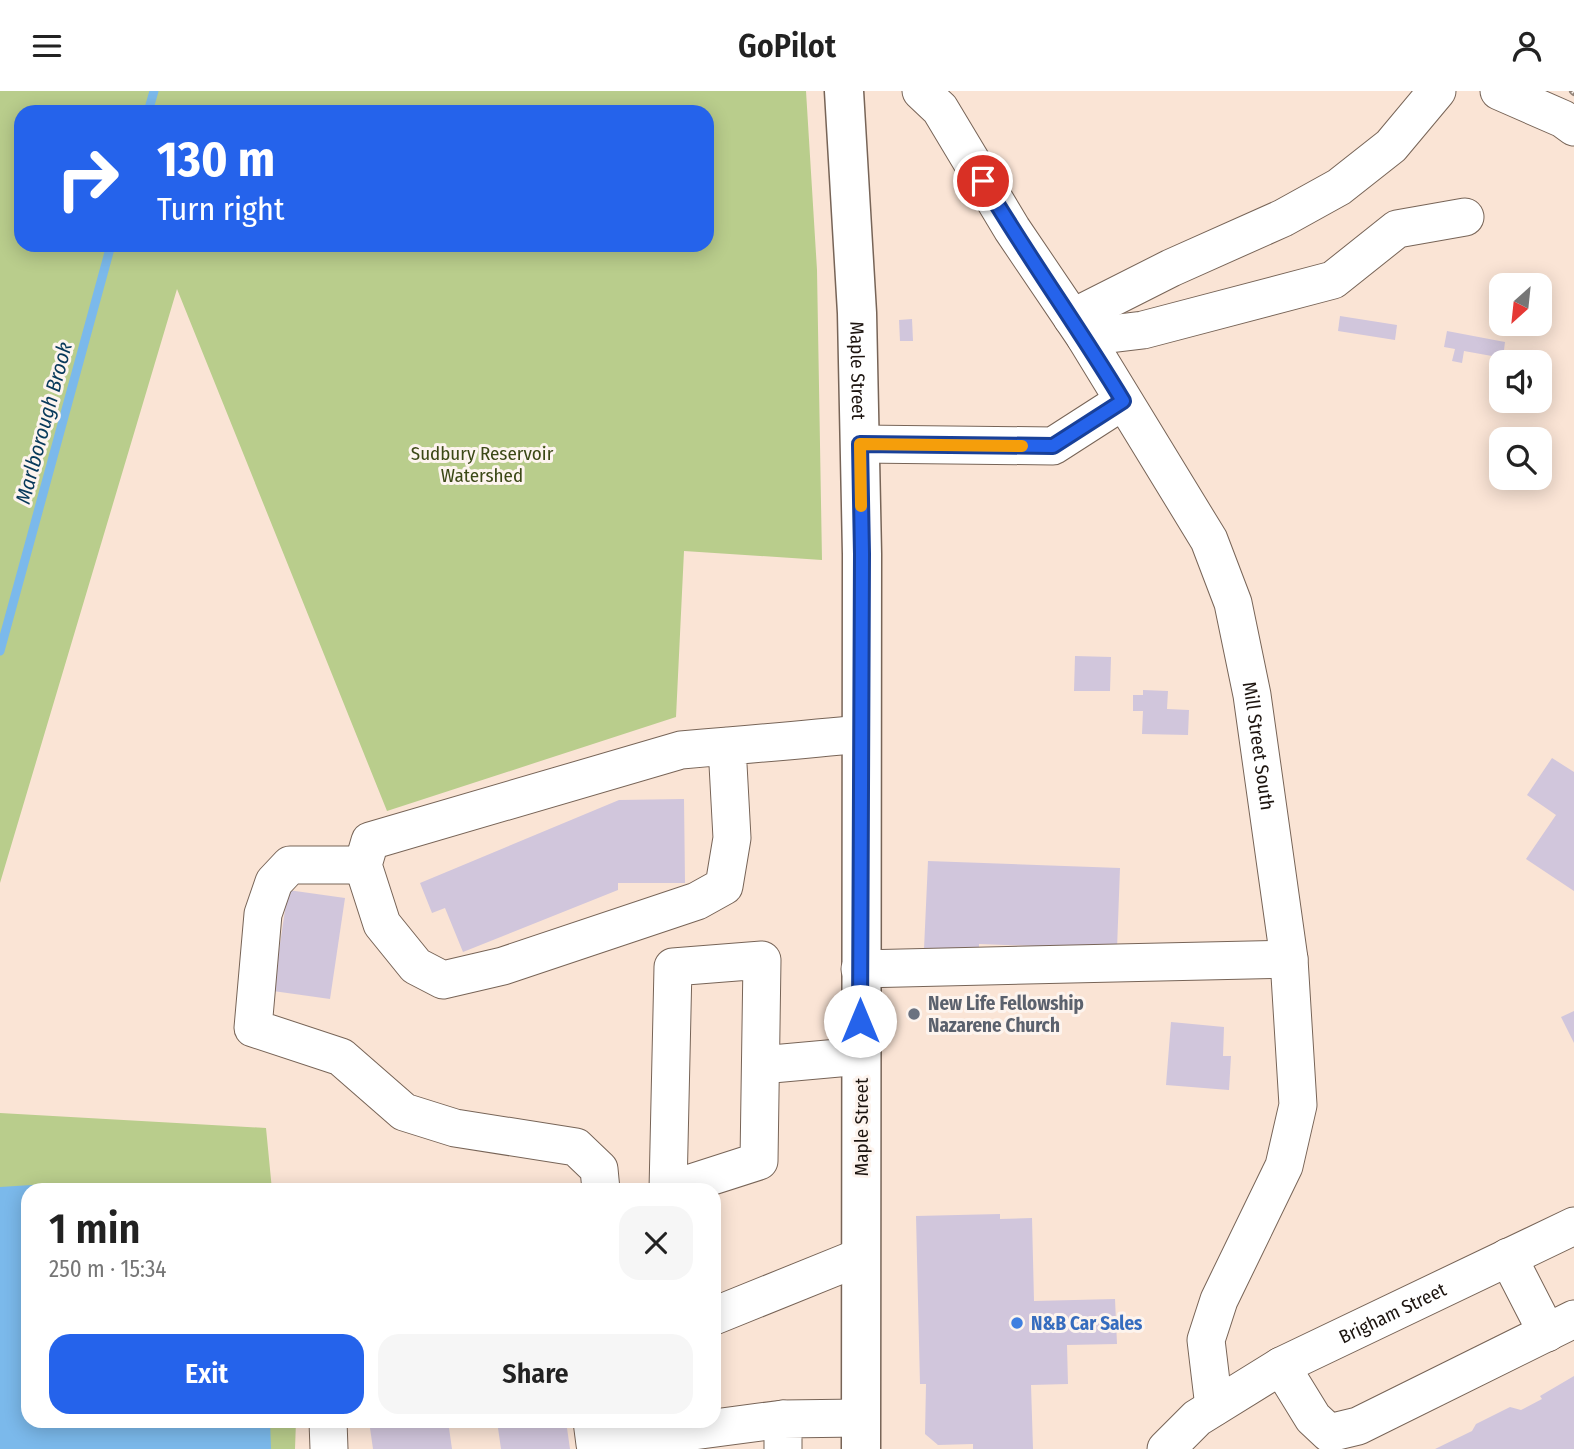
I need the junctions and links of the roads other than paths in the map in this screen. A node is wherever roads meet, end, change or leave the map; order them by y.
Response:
1 (844, 91) edge
2 (921, 91) edge
3 (1437, 91) edge
4 (1499, 91) edge
5 (1574, 127) edge
6 (1465, 217) dead end
7 (1078, 328) junction
8 (1123, 401) junction
9 (860, 444) junction
10 (861, 734) junction
11 (727, 746) junction
12 (363, 865) junction
13 (1289, 959) junction
14 (860, 969) junction
15 (861, 1056) junction
16 (761, 1065) junction
17 (600, 1183) edge
18 (668, 1183) edge
19 (690, 1183) edge
20 (1574, 1226) edge
21 (860, 1257) junction
22 (1508, 1257) junction
23 (721, 1313) edge
24 (1560, 1326) edge
25 (1281, 1366) junction
26 (1214, 1408) junction
27 (328, 1428) edge
28 (593, 1428) edge
29 (783, 1434) edge
30 (861, 1434) edge
31 (329, 1449) edge
32 (1166, 1449) edge

1 - 9 main road, Maple Street
2 - 7 street, Mill Street South
3 - 7 street
4 - 5 street
6 - 7 street
7 - 8 street, Mill Street South
8 - 9 street
8 - 13 street, Mill Street South
9 - 10 main road, Maple Street
10 - 11 street
10 - 14 main road, Maple Street
11 - 12 street
11 - 12 street
12 - 17 street
13 - 14 street
13 - 26 street, Mill Street South
14 - 15 main road, Maple Street
15 - 16 street
15 - 21 main road, Maple Street
16 - 18 street
16 - 19 street
20 - 22 street, Brigham Street
21 - 23 street
21 - 30 main road, Maple Street
22 - 24 street
22 - 25 street, Brigham Street
24 - 25 street
25 - 26 street, Brigham Street
26 - 32 street
27 - 31 street
28 - 29 street
29 - 30 street

